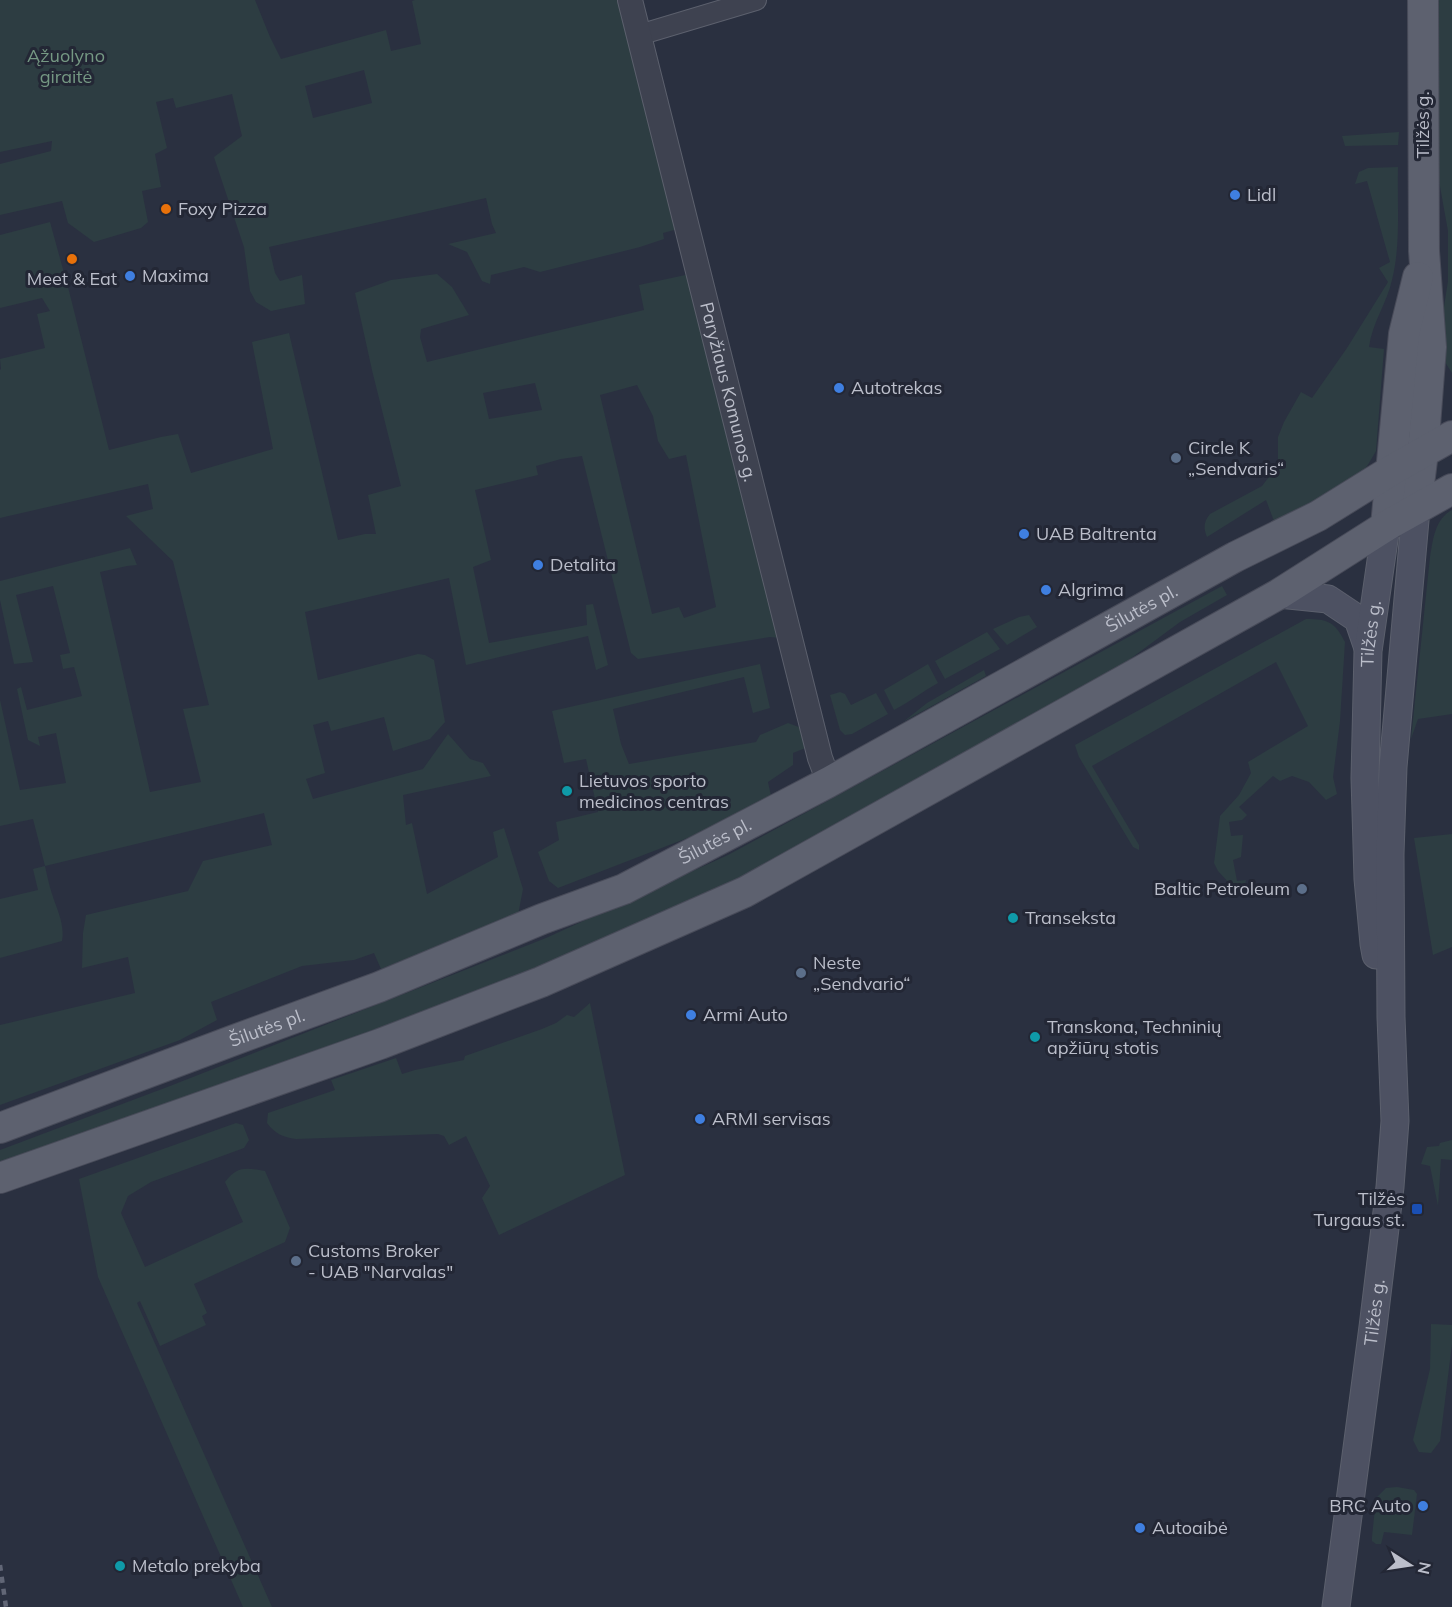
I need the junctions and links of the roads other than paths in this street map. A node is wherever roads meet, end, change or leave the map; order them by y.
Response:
1 (630, 0) edge
2 (756, 0) edge
3 (1423, 0) edge
4 (639, 35) junction
5 (1424, 251) junction
6 (1431, 347) junction
7 (1452, 380) edge
8 (1452, 435) edge
9 (1424, 452) junction
10 (1392, 470) junction
11 (1452, 489) edge
12 (1416, 509) junction
13 (1386, 526) junction
14 (1279, 594) junction
15 (1368, 651) junction
16 (829, 782) junction
17 (1391, 1017) junction
18 (0, 1128) edge
19 (0, 1178) edge
20 (1336, 1607) edge

1 - 4 street, Paryžiaus Komunos g.
2 - 4 street
3 - 5 main road, Tilžės g.
4 - 16 street, Paryžiaus Komunos g.
5 - 6 main road, Tilžės g.
5 - 10 main road, Tilžės g.
6 - 7 main road
6 - 9 main road, Tilžės g.
8 - 9 main road, Šilutės pl.
9 - 10 main road, Šilutės pl.
9 - 12 main road, Tilžės g.
10 - 13 main road, Tilžės g.
10 - 16 main road, Šilutės pl.
11 - 12 main road
12 - 13 main road
12 - 17 main road, Tilžės g.
13 - 14 main road
13 - 15 main road, Tilžės g.
14 - 15 main road
14 - 19 main road
15 - 17 main road, Tilžės g.
16 - 18 main road, Šilutės pl.
17 - 20 main road, Tilžės g.

